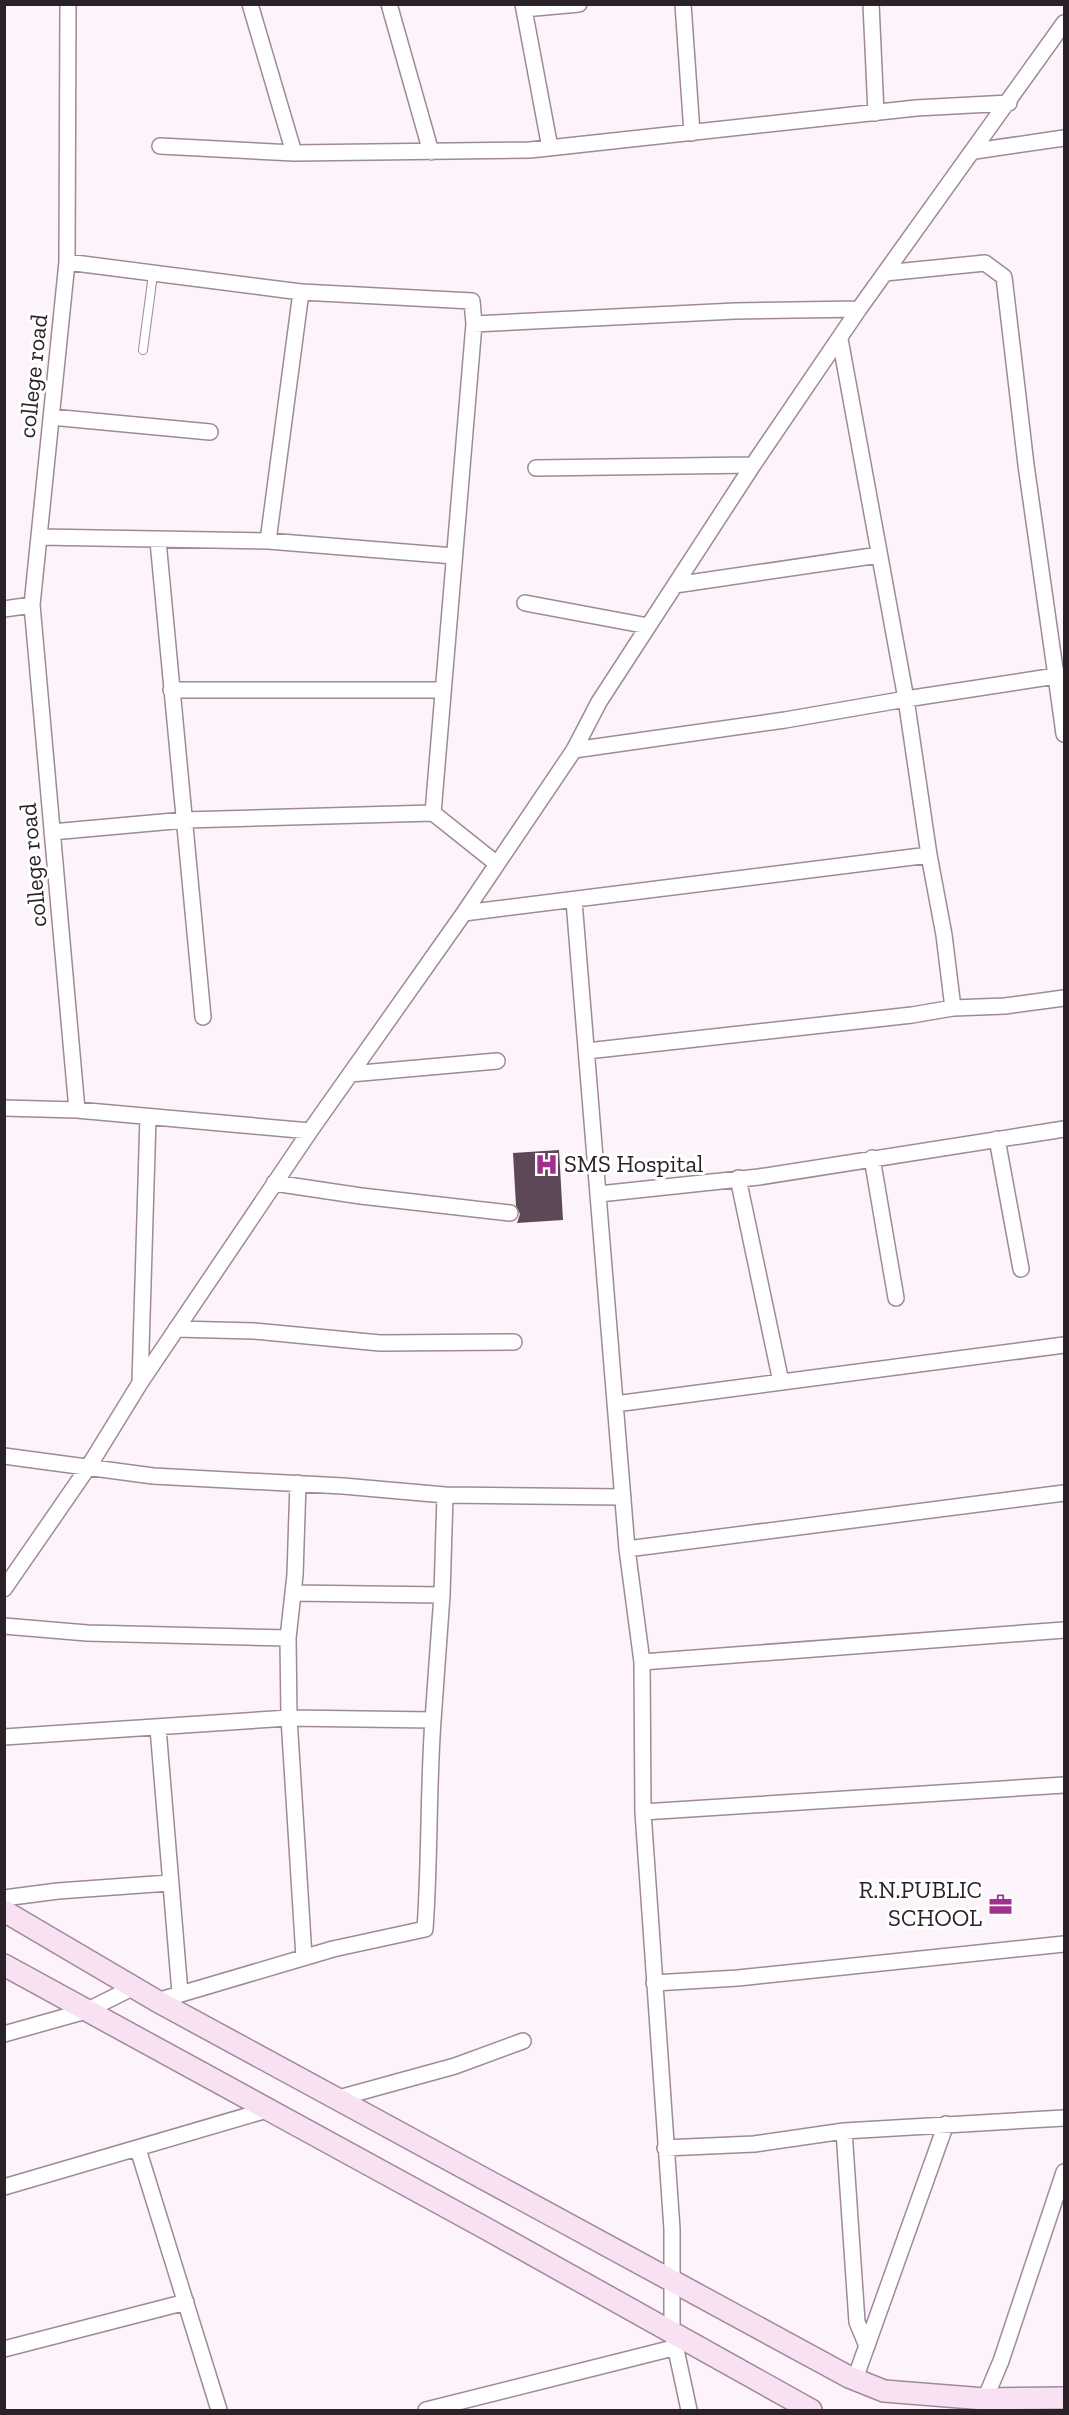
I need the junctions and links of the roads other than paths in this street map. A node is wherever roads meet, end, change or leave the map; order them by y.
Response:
1 (68, 4) edge
2 (250, 4) edge
3 (389, 4) edge
4 (579, 4) edge
5 (683, 4) edge
6 (871, 4) edge
7 (523, 7) edge
8 (1065, 23) edge
9 (1009, 103) junction
10 (876, 113) junction
11 (692, 133) junction
12 (1065, 138) edge
13 (160, 146) dead end
14 (550, 148) junction
15 (975, 151) junction
16 (431, 152) junction
17 (294, 153) junction
18 (67, 262) junction
19 (885, 273) junction
20 (153, 274) junction
21 (301, 292) junction
22 (859, 309) junction
23 (474, 324) junction
24 (840, 339) junction
25 (143, 350) dead end
26 (51, 417) junction
27 (210, 432) dead end
28 (753, 465) junction
29 (536, 468) dead end
30 (39, 537) junction
31 (158, 541) junction
32 (268, 541) junction
33 (879, 555) junction
34 (454, 556) junction
35 (675, 585) junction
36 (525, 603) dead end
37 (32, 605) junction
38 (4, 609) edge
39 (648, 626) junction
40 (1060, 675) edge
41 (171, 690) junction
42 (444, 690) junction
43 (906, 699) junction
44 (1065, 734) edge
45 (574, 750) junction
46 (433, 813) junction
47 (185, 820) junction
48 (52, 832) junction
49 (929, 855) junction
50 (497, 864) junction
51 (574, 901) junction
52 (464, 914) junction
53 (1065, 998) edge
54 (953, 1008) junction
55 (203, 1017) dead end
56 (587, 1052) junction
57 (497, 1061) dead end
58 (350, 1074) junction
59 (4, 1108) edge
60 (77, 1110) junction
61 (148, 1117) junction
62 (1065, 1129) edge
63 (310, 1131) junction
64 (997, 1139) junction
65 (872, 1158) junction
66 (738, 1178) junction
67 (274, 1183) junction
68 (599, 1194) junction
69 (510, 1213) dead end
70 (1021, 1269) dead end
71 (896, 1298) dead end
72 (176, 1329) junction
73 (514, 1342) dead end
74 (1065, 1345) edge
75 (781, 1382) junction
76 (140, 1383) junction
77 (615, 1404) junction
78 (4, 1456) edge
79 (89, 1466) junction
80 (298, 1483) junction
81 (1065, 1493) edge
82 (446, 1495) junction
83 (623, 1497) junction
84 (627, 1550) junction
85 (4, 1561) edge
86 (22, 1562) junction
87 (4, 1589) edge
88 (293, 1593) junction
89 (442, 1596) junction
90 (4, 1626) edge
91 (1065, 1630) edge
92 (288, 1638) junction
93 (642, 1662) junction
94 (289, 1718) junction
95 (433, 1720) junction
96 (158, 1728) junction
97 (4, 1737) edge
98 (1065, 1785) edge
99 (643, 1812) junction
100 (169, 1883) junction
101 (4, 1898) edge
102 (4, 1911) edge
103 (1065, 1944) edge
104 (304, 1957) junction
105 (4, 1965) edge
106 (654, 1983) junction
107 (134, 1988) junction
108 (180, 1993) junction
109 (157, 2001) junction
110 (86, 2011) junction
111 (4, 2034) edge
112 (523, 2041) dead end
113 (336, 2099) junction
114 (267, 2110) junction
115 (1065, 2118) edge
116 (946, 2124) junction
117 (844, 2131) junction
118 (665, 2148) junction
119 (138, 2149) junction
120 (1065, 2172) edge
121 (4, 2187) edge
122 (671, 2278) junction
123 (186, 2302) junction
124 (674, 2339) junction
125 (867, 2346) junction
126 (4, 2349) edge
127 (855, 2379) junction
128 (1065, 2398) edge
129 (985, 2399) junction
130 (219, 2410) edge
131 (426, 2410) edge
132 (689, 2410) edge
133 (812, 2410) edge

1 - 18 street, college road
2 - 17 street
3 - 16 street
4 - 7 street
5 - 11 street
6 - 10 street
7 - 14 street
8 - 9 street
9 - 10 street
9 - 15 street
10 - 11 street
11 - 14 street
12 - 15 street
13 - 17 street
14 - 16 street
15 - 19 street
16 - 17 street
18 - 20 street
18 - 26 street, college road
19 - 22 street
19 - 40 street
20 - 21 street
20 - 25 lane
21 - 23 street
21 - 32 street
22 - 23 street
22 - 24 street
23 - 34 street
24 - 28 street
24 - 33 street
26 - 27 street
26 - 30 street, college road
28 - 29 street
28 - 35 street
30 - 31 street
30 - 37 street, college road
31 - 32 street
31 - 41 street
32 - 34 street
33 - 35 street
33 - 43 street
34 - 42 street
35 - 39 street
36 - 39 street
37 - 38 street
37 - 48 street, college road
39 - 45 street
40 - 43 street
40 - 44 street
41 - 42 street
41 - 47 street
42 - 46 street
43 - 45 street
43 - 49 street
45 - 50 street
46 - 47 street
46 - 50 street
47 - 48 street
47 - 55 street
48 - 60 street, college road
49 - 51 street
49 - 54 street
50 - 52 street
51 - 52 street
51 - 56 street
52 - 58 street
53 - 54 street
54 - 56 street
56 - 68 street
57 - 58 street
58 - 63 street
59 - 60 street
60 - 61 street
61 - 63 street
61 - 76 street
62 - 64 street
63 - 67 street
64 - 65 street
64 - 70 street
65 - 66 street
65 - 71 street
66 - 68 street
66 - 75 street
67 - 69 street
67 - 72 street
68 - 77 street
72 - 73 street
72 - 76 street
74 - 75 street
75 - 77 street
76 - 79 street
77 - 83 street
78 - 79 street
79 - 80 street
79 - 86 street
80 - 82 street
80 - 88 street
81 - 84 street
82 - 83 street
82 - 89 street
83 - 84 street
84 - 93 street
85 - 86 street
86 - 87 street
88 - 89 street
88 - 92 street
89 - 95 street
90 - 92 street
91 - 93 street
92 - 94 street
93 - 99 street
94 - 95 street
94 - 96 street
94 - 104 street
95 - 104 street
96 - 97 street
96 - 100 street
98 - 99 street
99 - 106 street
100 - 101 street
100 - 108 street
102 - 107 street
103 - 106 street
104 - 108 street
105 - 110 street
106 - 118 street
107 - 109 street
107 - 110 street
108 - 109 street
109 - 113 street
110 - 111 street
110 - 114 street
112 - 113 street
113 - 122 street
114 - 119 street
114 - 124 street
115 - 116 street
116 - 117 street
116 - 125 street
117 - 118 street
117 - 125 street
118 - 122 street
119 - 121 street
119 - 123 street
120 - 129 street
122 - 124 street
122 - 127 street
123 - 126 street
123 - 130 street
124 - 131 street
124 - 132 street
124 - 133 street
125 - 127 street
127 - 129 street
128 - 129 street

